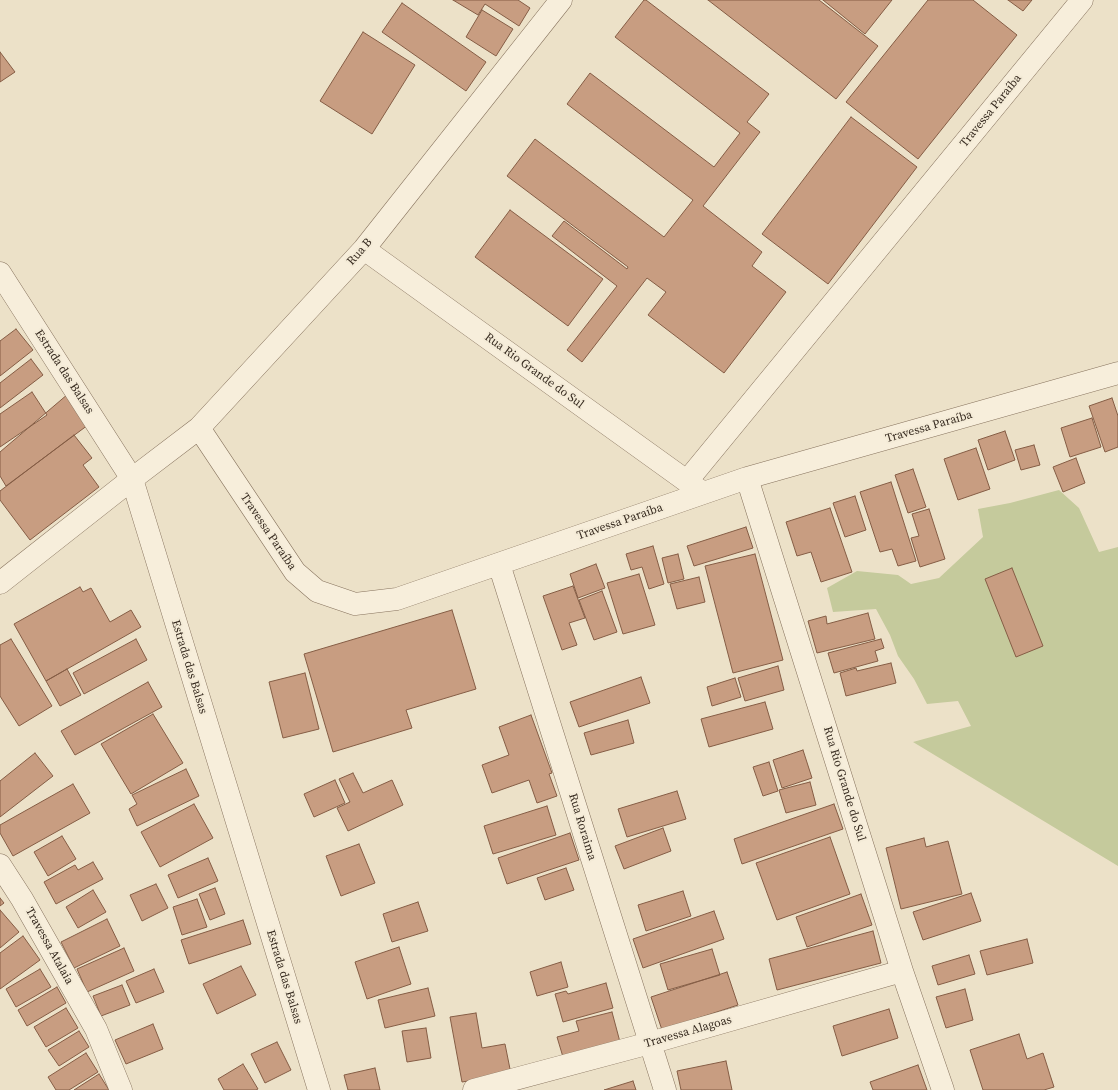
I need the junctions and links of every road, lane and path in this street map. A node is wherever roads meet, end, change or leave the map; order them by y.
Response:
1 (560, 0) edge
2 (1082, 0) edge
3 (364, 249) junction
4 (0, 273) edge
5 (1118, 373) edge
6 (199, 428) junction
7 (132, 478) junction
8 (747, 478) junction
9 (695, 487) junction
10 (499, 564) junction
11 (0, 583) edge
12 (0, 865) edge
13 (902, 971) junction
14 (650, 1043) junction
15 (121, 1090) edge
16 (318, 1090) edge
17 (474, 1090) edge
18 (665, 1090) edge
19 (943, 1090) edge

1 - 3 street, Rua B
2 - 9 street, Travessa Paraíba
3 - 6 street, Rua B
3 - 9 street, Rua Rio Grande do Sul
4 - 7 street, Estrada das Balsas
5 - 8 street, Travessa Paraíba
6 - 7 street, Rua B
6 - 10 street, Travessa Paraíba
7 - 11 street, Rua B
7 - 16 street, Estrada das Balsas
8 - 9 street, Travessa Paraíba
8 - 13 street, Rua Rio Grande do Sul
9 - 10 street, Travessa Paraíba
10 - 14 street, Rua Roraima
12 - 15 street, Travessa Atalaia
13 - 14 street, Travessa Alagoas
13 - 19 street, Rua Rio Grande do Sul
14 - 17 street, Travessa Alagoas
14 - 18 street, Rua Roraima

